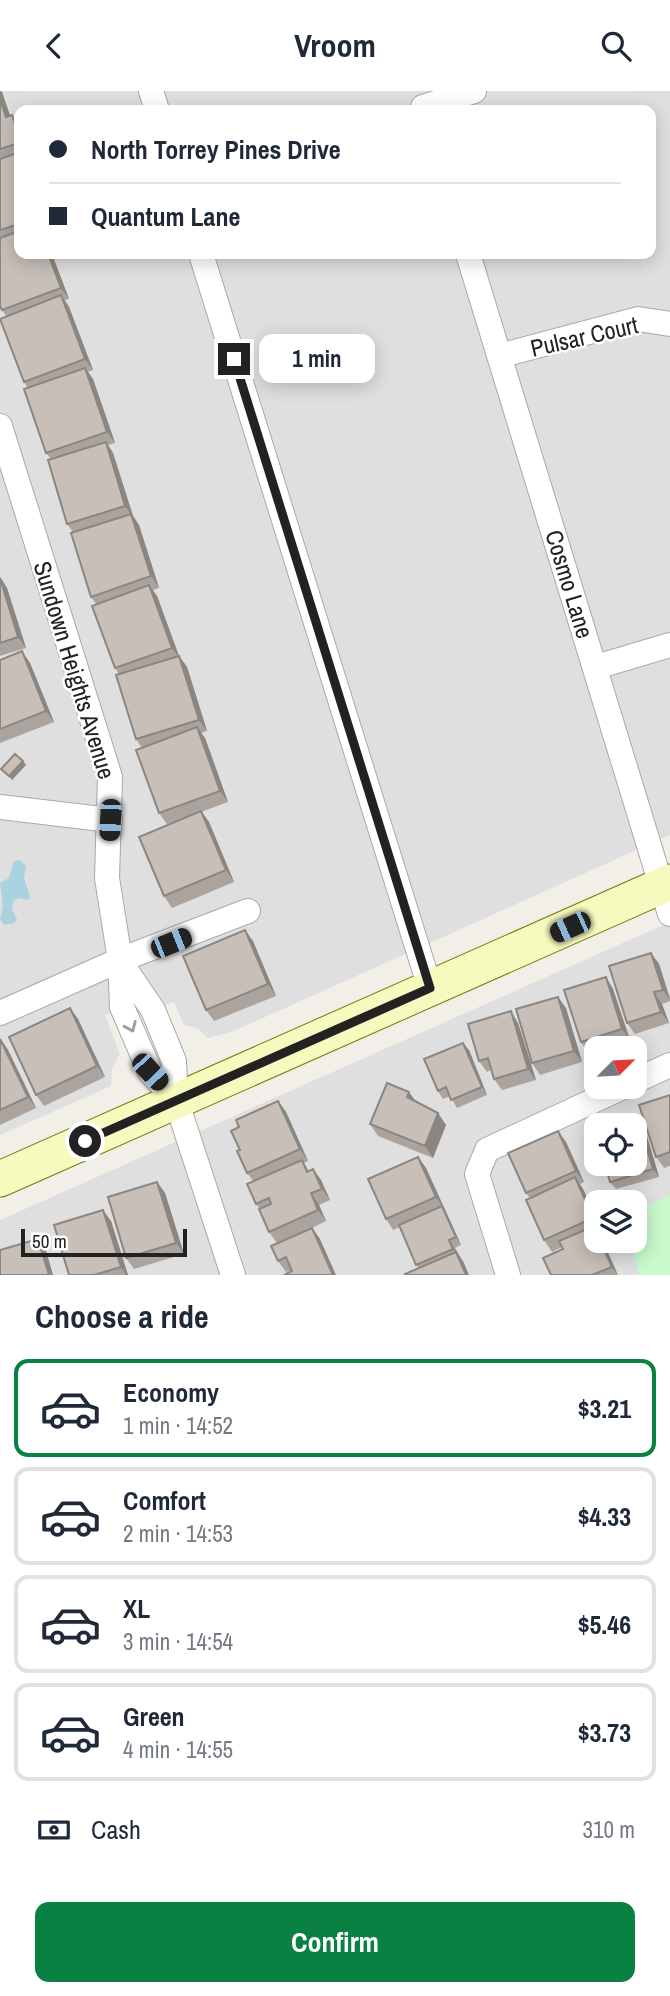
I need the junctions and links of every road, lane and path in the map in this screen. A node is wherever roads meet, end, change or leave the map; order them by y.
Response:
1 (474, 91) edge
2 (421, 103) edge
3 (203, 259) edge
4 (470, 259) edge
5 (670, 324) edge
6 (499, 356) junction
7 (0, 426) edge
8 (670, 645) edge
9 (596, 667) junction
10 (0, 807) edge
11 (110, 820) junction
12 (668, 894) edge
13 (248, 911) dead end
14 (120, 960) junction
15 (430, 988) junction
16 (0, 1013) edge
17 (670, 1065) edge
18 (648, 1075) edge
19 (597, 1099) edge
20 (176, 1100) junction
21 (0, 1179) edge
22 (233, 1275) edge
23 (508, 1275) edge

1 - 2 street
3 - 15 street
4 - 6 street, Cosmo Lane
5 - 6 street, Pulsar Court
6 - 9 street, Cosmo Lane
7 - 11 street, Sundown Heights Avenue
8 - 9 street
9 - 12 street, Cosmo Lane
10 - 11 street
11 - 14 street, Sundown Heights Avenue
12 - 15 street
13 - 14 street
14 - 16 street
14 - 20 street, Sundown Heights Avenue
15 - 20 street
17 - 18 street
19 - 23 street
20 - 21 street
20 - 22 street

